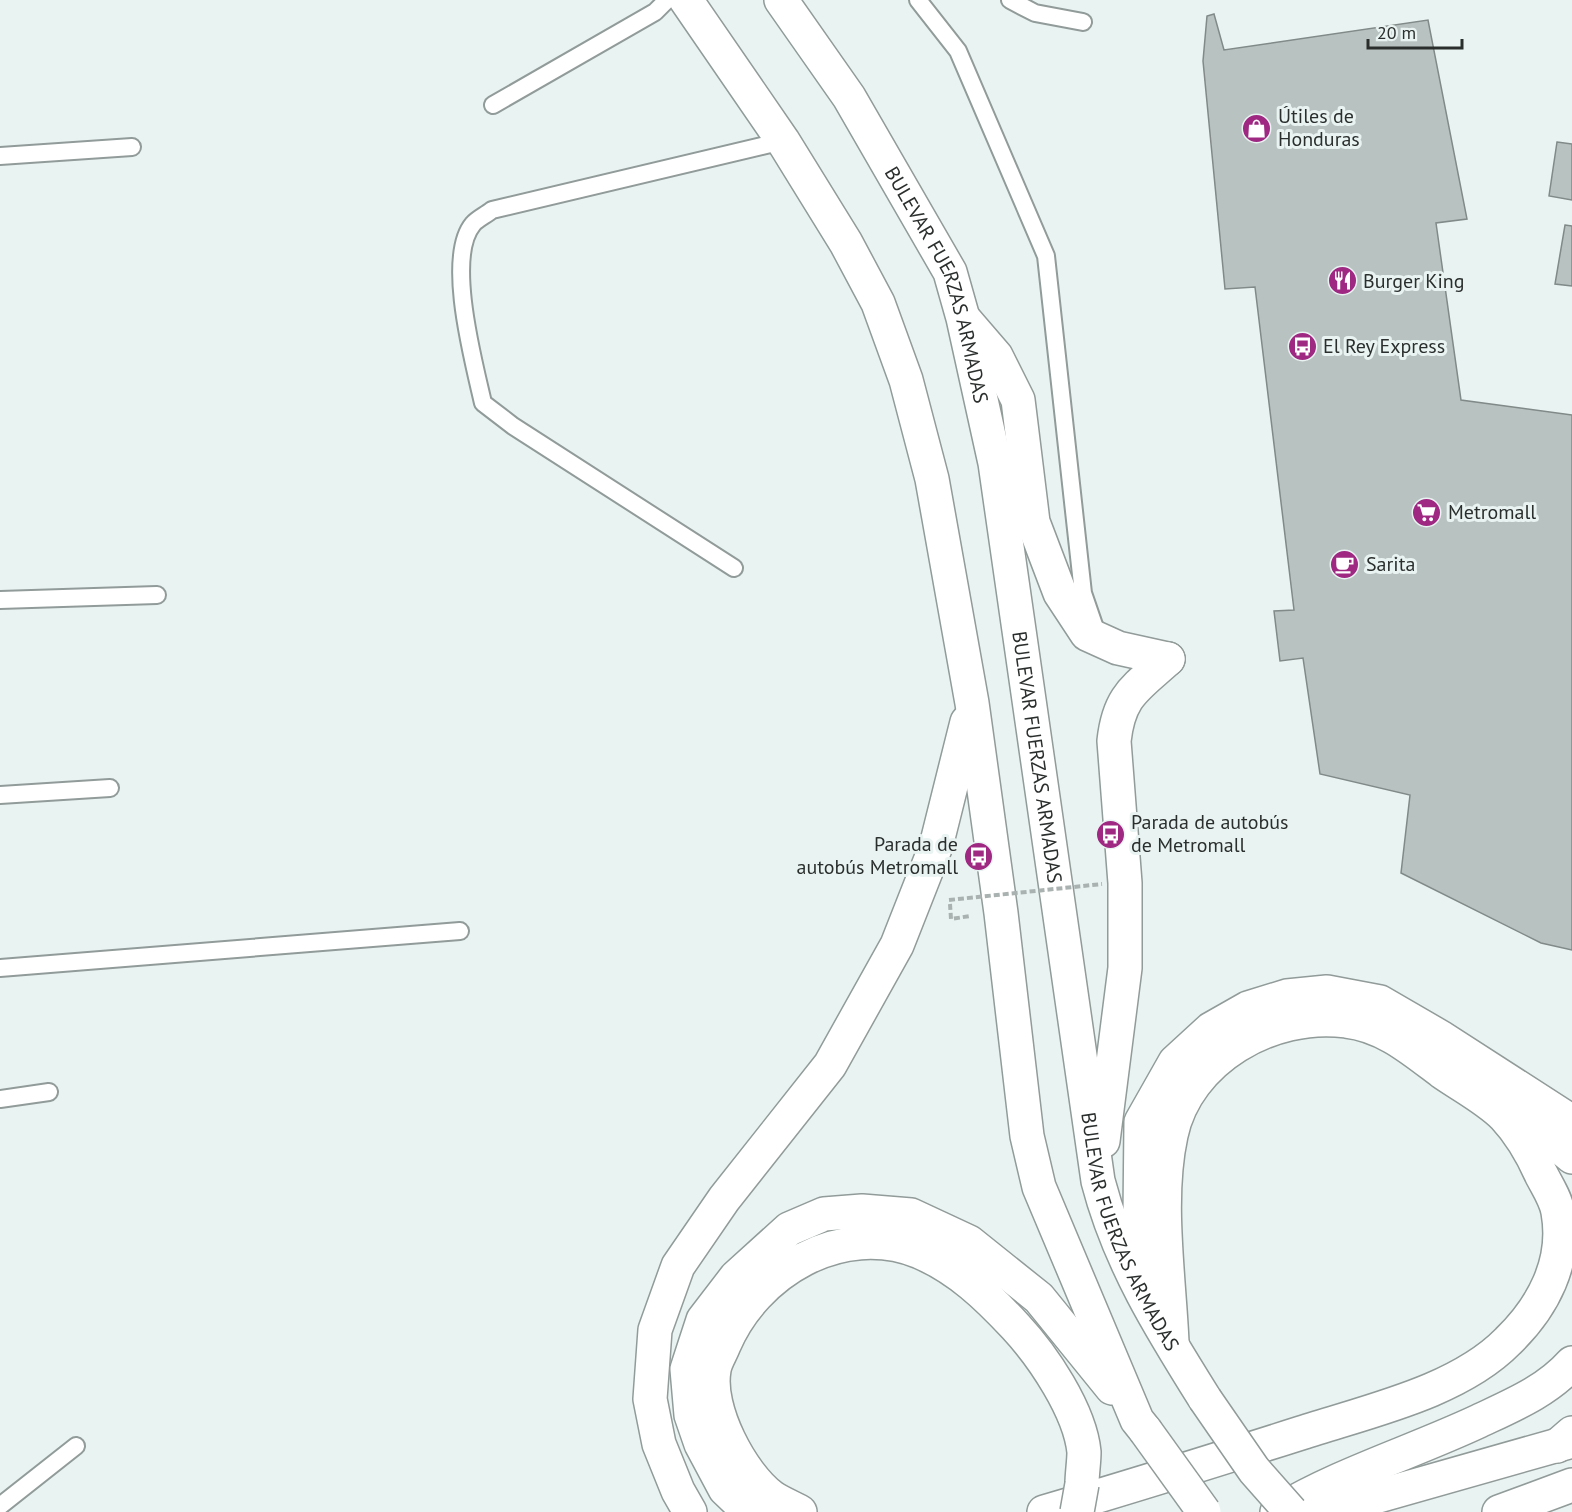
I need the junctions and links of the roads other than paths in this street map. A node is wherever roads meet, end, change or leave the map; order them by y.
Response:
1 (667, 0) edge
2 (686, 0) edge
3 (781, 0) edge
4 (918, 0) edge
5 (1010, 0) edge
6 (1083, 22) dead end
7 (493, 105) dead end
8 (783, 141) junction
9 (132, 147) dead end
10 (0, 156) edge
11 (963, 318) junction
12 (734, 567) dead end
13 (157, 595) dead end
14 (0, 600) edge
15 (1118, 648) junction
16 (972, 703) junction
17 (110, 788) dead end
18 (0, 795) edge
19 (460, 931) dead end
20 (0, 968) edge
21 (49, 1092) dead end
22 (0, 1099) edge
23 (1504, 1116) junction
24 (1572, 1122) edge
25 (1572, 1157) edge
26 (1098, 1181) junction
27 (1165, 1335) junction
28 (1572, 1363) edge
29 (1141, 1425) junction
30 (1567, 1440) edge
31 (76, 1446) dead end
32 (1572, 1485) edge
33 (1079, 1498) edge
34 (0, 1506) edge
35 (690, 1512) edge
36 (749, 1512) edge
37 (800, 1512) edge
38 (1044, 1512) edge
39 (1204, 1512) edge
40 (1277, 1512) edge
41 (1291, 1512) edge
42 (1322, 1512) edge
43 (1499, 1512) edge

1 - 7 lane
2 - 8 main road
3 - 11 main road, BULEVAR FUERZAS ARMADAS
4 - 15 lane
5 - 6 lane
8 - 12 lane
8 - 16 main road
9 - 10 lane
11 - 15 main road
11 - 26 main road, BULEVAR FUERZAS ARMADAS
13 - 14 lane
15 - 26 main road
16 - 29 main road
16 - 35 main road
17 - 18 lane
19 - 20 lane
21 - 22 lane
23 - 25 main road
23 - 27 main road
23 - 38 main road
24 - 27 main road
26 - 27 main road, BULEVAR FUERZAS ARMADAS
27 - 41 main road, BULEVAR FUERZAS ARMADAS, bridge
28 - 40 main road
29 - 36 main road
29 - 39 main road, bridge
30 - 42 main road
31 - 34 lane
32 - 43 main road
33 - 37 main road

